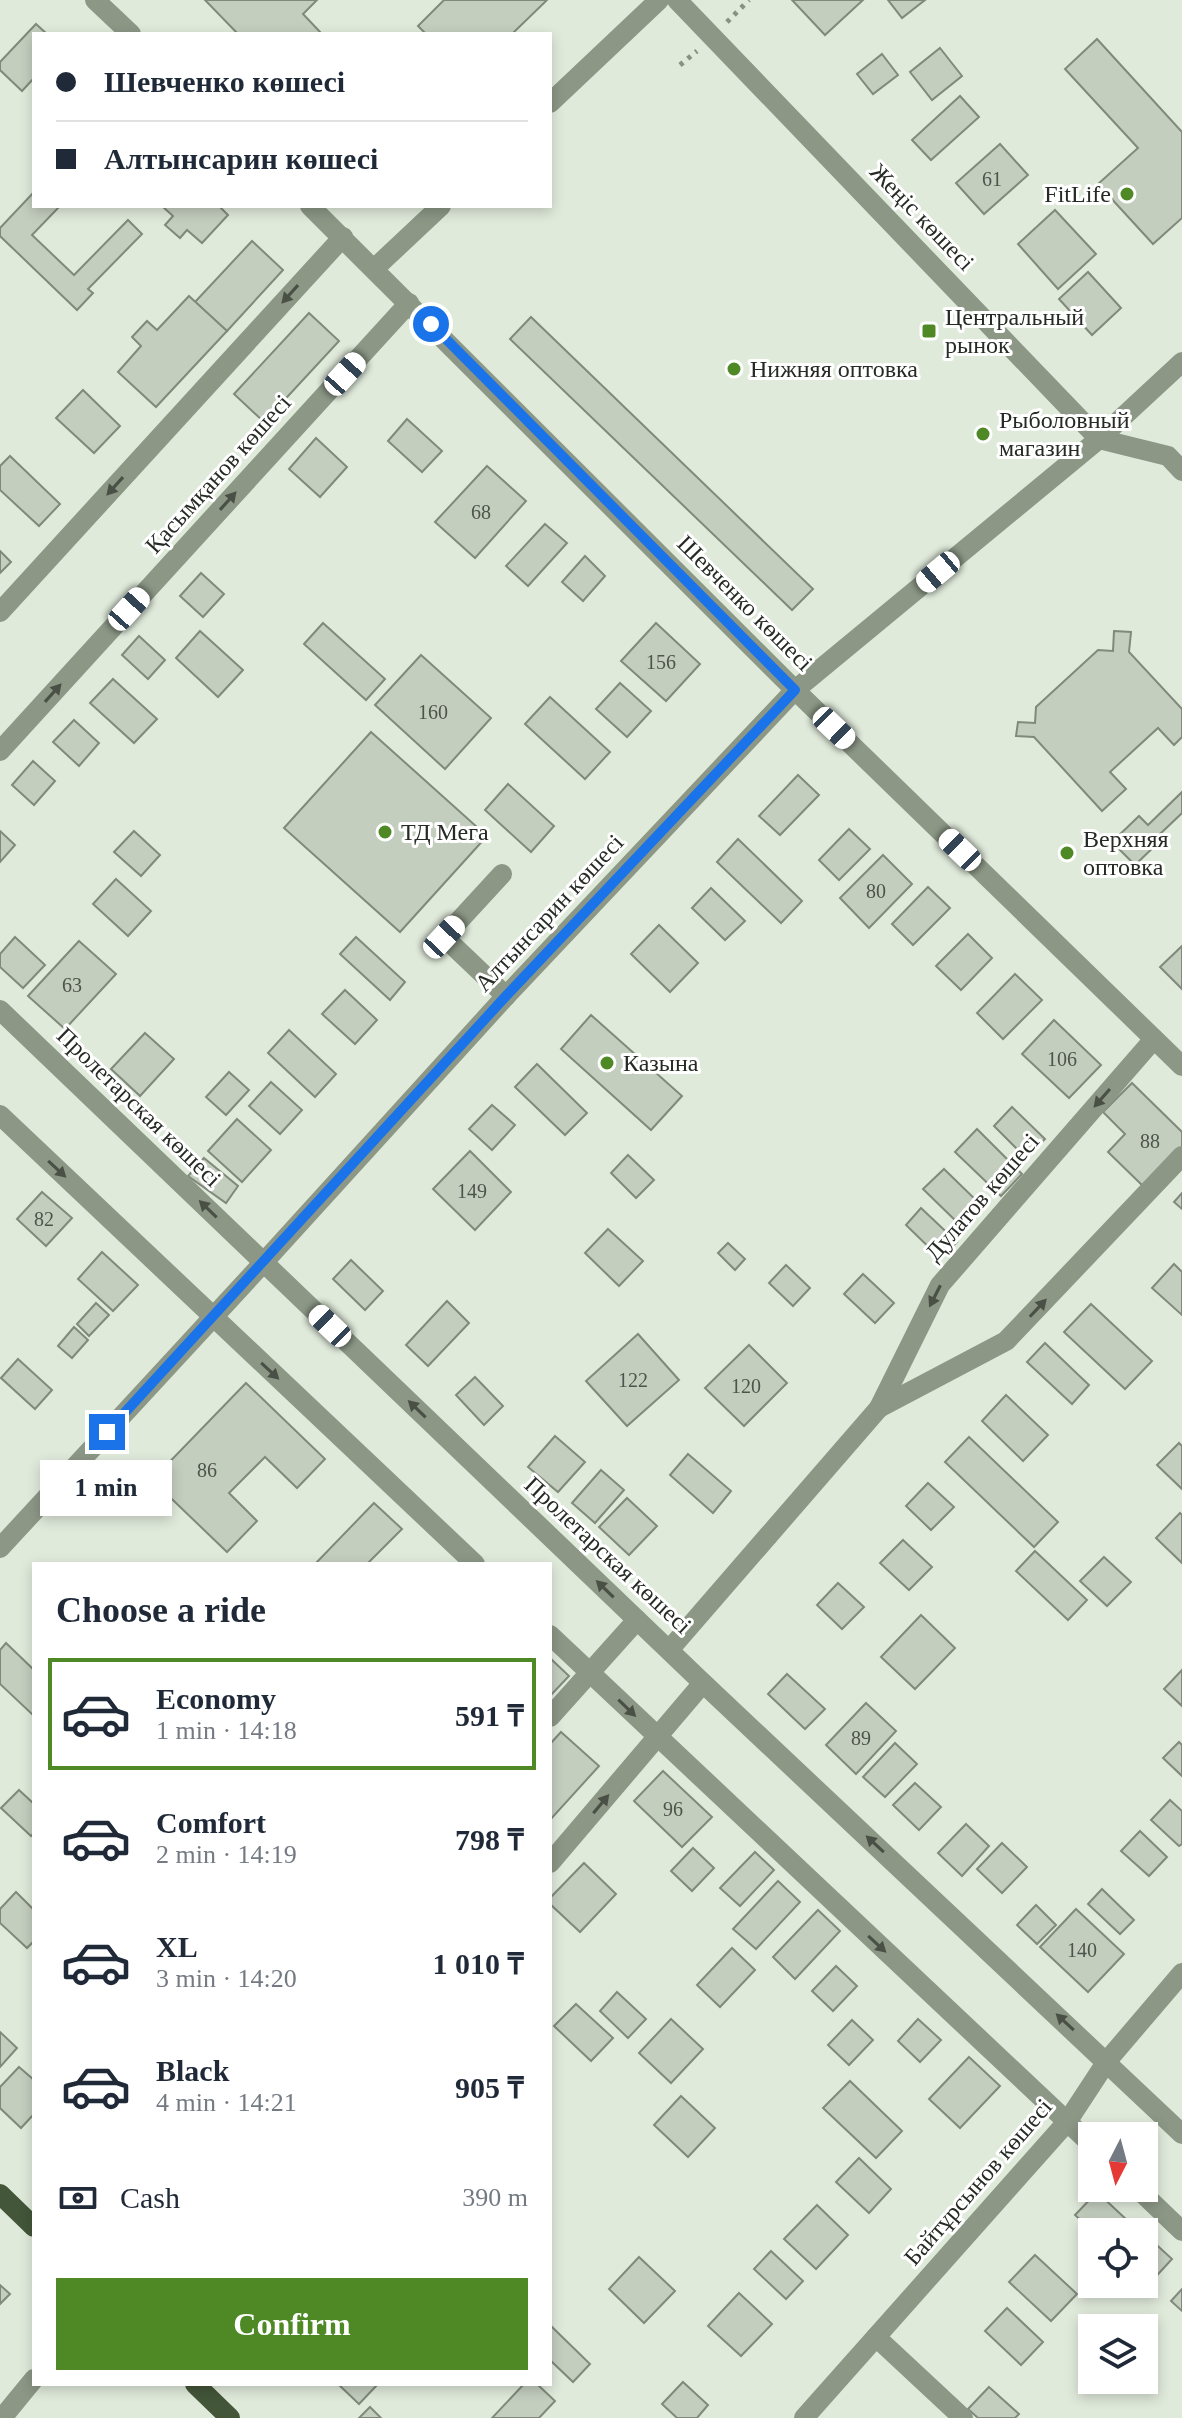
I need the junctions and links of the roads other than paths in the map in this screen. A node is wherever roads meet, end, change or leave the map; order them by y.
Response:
1 (95, 0) edge
2 (659, 0) edge
3 (677, 0) edge
4 (129, 32) edge
5 (552, 101) edge
6 (312, 208) edge
7 (439, 208) edge
8 (343, 237) junction
9 (375, 268) junction
10 (409, 303) junction
11 (1182, 362) edge
12 (1099, 439) junction
13 (1182, 471) edge
14 (0, 612) edge
15 (795, 690) junction
16 (0, 751) edge
17 (502, 874) dead end
18 (506, 996) junction
19 (0, 1010) edge
20 (1154, 1039) junction
21 (1182, 1066) edge
22 (0, 1115) edge
23 (1182, 1156) edge
24 (264, 1262) junction
25 (213, 1317) junction
26 (879, 1408) junction
27 (0, 1548) edge
28 (473, 1562) edge
29 (637, 1620) junction
30 (552, 1637) edge
31 (670, 1649) junction
32 (590, 1673) junction
33 (703, 1683) junction
34 (552, 1715) edge
35 (657, 1737) junction
36 (552, 1861) edge
37 (1182, 1973) edge
38 (1107, 2061) junction
39 (1067, 2122) junction
40 (1078, 2132) edge
41 (1182, 2134) edge
42 (0, 2194) edge
43 (1152, 2202) edge
44 (32, 2225) edge
45 (1182, 2231) edge
46 (876, 2337) junction
47 (32, 2381) edge
48 (197, 2386) edge
49 (2, 2418) edge
50 (230, 2418) edge
51 (804, 2418) edge
52 (963, 2418) edge

1 - 4 street
2 - 5 street
3 - 12 street, Жеңіс көшесі
6 - 8 street, Шевченко көшесі
7 - 9 street
8 - 9 street, Шевченко көшесі
8 -> 14 street
9 - 10 street, Шевченко көшесі
10 - 15 street, Шевченко көшесі
16 -> 10 street, Қасымқанов көшесі
11 - 12 street, Алтынсарин көшесі
12 - 13 street
12 - 15 street, Алтынсарин көшесі
15 - 18 street, Алтынсарин көшесі
15 - 20 street, Шевченко көшесі
17 - 18 street
18 - 24 street, Алтынсарин көшесі
24 -> 19 street, Пролетарская көшесі
20 - 21 street, Шевченко көшесі
20 -> 26 street, Дулатов көшесі
22 -> 25 street
26 -> 23 street, Дулатов көшесі
24 - 25 street, Алтынсарин көшесі
29 -> 24 street, Пролетарская көшесі
25 - 27 street, Алтынсарин көшесі
25 -> 28 street
26 - 31 street, Дулатов көшесі
29 - 31 street, Пролетарская көшесі
29 - 32 street
30 - 32 street
31 - 33 street, Пролетарская көшесі
32 - 34 street
32 -> 35 street
33 - 35 street
38 -> 33 street, Пролетарская көшесі
36 -> 35 street
35 -> 39 street
37 - 38 street, Байтұрсынов көшесі
38 - 39 street, Байтұрсынов көшесі
38 - 41 street, Пролетарская көшесі
39 - 40 street
39 - 46 street, Байтұрсынов көшесі
42 - 44 main road
43 - 45 street
46 - 51 street, Байтұрсынов көшесі
46 - 52 street
47 - 49 street
48 - 50 main road

